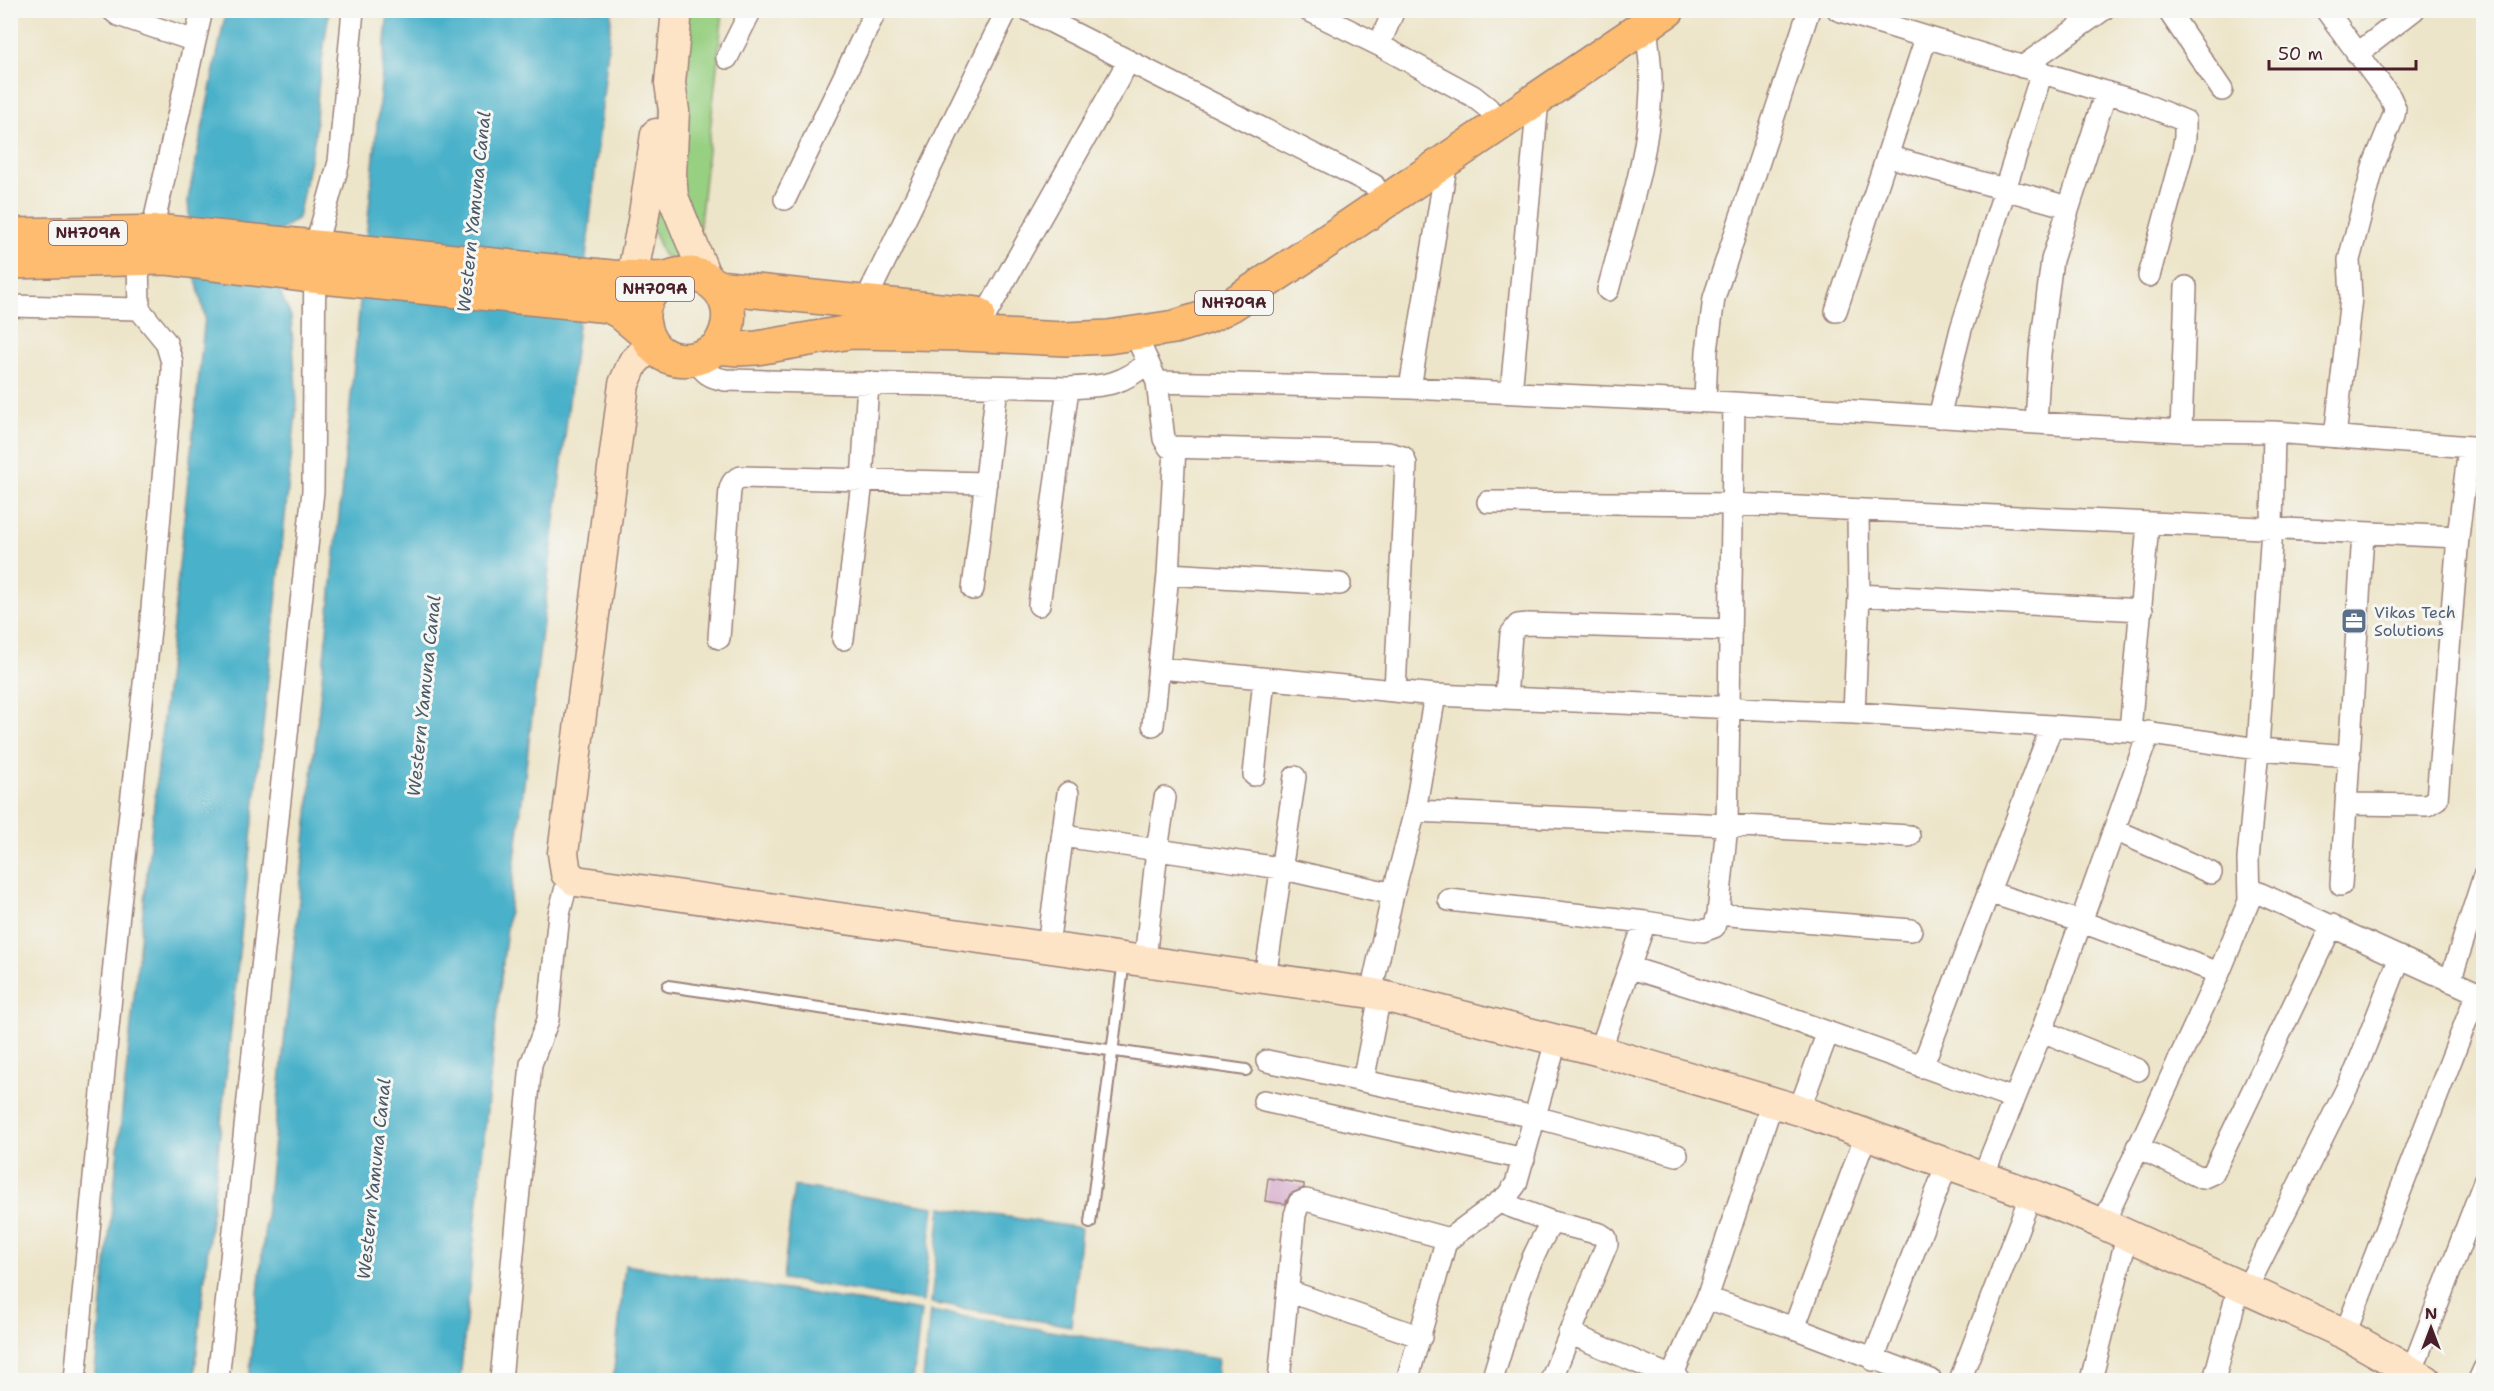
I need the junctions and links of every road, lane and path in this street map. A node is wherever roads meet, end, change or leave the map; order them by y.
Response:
1 (112, 10) edge
2 (202, 10) edge
3 (353, 10) edge
4 (677, 10) edge
5 (751, 10) edge
6 (876, 10) edge
7 (1007, 10) edge
8 (1028, 10) edge
9 (1308, 10) edge
10 (1394, 10) edge
11 (1809, 10) edge
12 (1838, 10) edge
13 (2103, 10) edge
14 (2168, 10) edge
15 (2326, 10) edge
16 (2414, 10) edge
17 (1869, 14) edge
18 (1648, 15) edge
19 (1926, 38) junction
20 (195, 41) junction
21 (1379, 45) junction
22 (2357, 54) junction
23 (727, 58) dead end
24 (1128, 62) junction
25 (2032, 70) junction
26 (670, 83) junction
27 (2222, 90) dead end
28 (2106, 92) junction
29 (1538, 100) junction
30 (1494, 116) junction
31 (1887, 156) junction
32 (1447, 160) junction
33 (1374, 185) junction
34 (2006, 189) junction
35 (785, 199) dead end
36 (2068, 207) junction
37 (10, 235) edge
38 (155, 245) junction
39 (10, 261) edge
40 (314, 262) junction
41 (2149, 276) dead end
42 (669, 278) junction
43 (712, 283) junction
44 (617, 287) junction
45 (2186, 287) dead end
46 (1608, 290) dead end
47 (864, 304) junction
48 (10, 306) edge
49 (139, 309) junction
50 (1836, 310) dead end
51 (986, 314) junction
52 (648, 338) junction
53 (1142, 348) junction
54 (707, 353) junction
55 (868, 382) junction
56 (1157, 382) junction
57 (997, 387) junction
58 (1068, 388) junction
59 (1410, 388) junction
60 (1511, 393) junction
61 (1705, 401) junction
62 (1734, 403) junction
63 (1939, 417) junction
64 (2036, 423) junction
65 (2181, 430) junction
66 (2274, 432) junction
67 (2335, 437) junction
68 (1174, 448) junction
69 (2476, 448) edge
70 (862, 482) junction
71 (986, 483) junction
72 (1488, 502) dead end
73 (1732, 504) junction
74 (1858, 510) junction
75 (2148, 524) junction
76 (2272, 528) junction
77 (2363, 533) junction
78 (2458, 537) junction
79 (1168, 574) junction
80 (1340, 584) dead end
81 (973, 589) dead end
82 (1859, 595) junction
83 (1039, 605) dead end
84 (2142, 610) junction
85 (1731, 630) junction
86 (719, 638) dead end
87 (843, 639) dead end
88 (1160, 668) junction
89 (1264, 679) junction
90 (1395, 690) junction
91 (1435, 695) junction
92 (1506, 698) junction
93 (1730, 707) junction
94 (1854, 713) junction
95 (1153, 725) dead end
96 (2052, 726) junction
97 (2140, 731) junction
98 (2258, 749) junction
99 (2350, 756) junction
100 (1254, 775) dead end
101 (1295, 777) dead end
102 (1068, 793) dead end
103 (1165, 798) dead end
104 (2346, 804) junction
105 (1415, 811) junction
106 (1726, 825) junction
107 (2115, 830) junction
108 (1063, 836) junction
109 (1909, 836) dead end
110 (1156, 850) junction
111 (1280, 868) junction
112 (2211, 873) dead end
113 (569, 876) junction
114 (2484, 876) edge
115 (2341, 885) dead end
116 (2250, 890) junction
117 (1988, 892) junction
118 (1393, 894) junction
119 (1449, 900) dead end
120 (1718, 914) junction
121 (1645, 922) junction
122 (2082, 922) junction
123 (2332, 925) junction
124 (1911, 930) dead end
125 (1048, 946) junction
126 (2400, 957) junction
127 (1134, 959) junction
128 (1631, 968) junction
129 (2219, 974) junction
130 (1265, 978) junction
131 (2450, 981) junction
132 (668, 986) dead end
133 (2480, 994) edge
134 (1375, 995) junction
135 (2042, 1031) junction
136 (1828, 1032) junction
137 (1556, 1041) junction
138 (1112, 1051) junction
139 (1600, 1051) junction
140 (1267, 1061) dead end
141 (1922, 1067) junction
142 (1246, 1070) dead end
143 (2138, 1070) dead end
144 (1364, 1081) junction
145 (2014, 1099) junction
146 (1264, 1101) dead end
147 (1786, 1106) junction
148 (1535, 1117) junction
149 (1866, 1135) junction
150 (2138, 1147) junction
151 (1677, 1155) dead end
152 (1524, 1159) junction
153 (1947, 1164) junction
154 (1983, 1176) junction
155 (2484, 1182) edge
156 (2031, 1194) junction
157 (1499, 1202) junction
158 (1090, 1222) dead end
159 (1552, 1222) junction
160 (2115, 1230) junction
161 (1449, 1239) junction
162 (2242, 1288) junction
163 (1288, 1290) junction
164 (1707, 1298) junction
165 (1794, 1328) junction
166 (1569, 1333) junction
167 (2345, 1334) junction
168 (1421, 1337) junction
169 (1873, 1360) junction
170 (2484, 1369) edge
171 (2419, 1377) edge
172 (1408, 1378) dead end
173 (1282, 1379) edge
174 (1673, 1379) edge
175 (75, 1380) edge
176 (218, 1380) edge
177 (501, 1380) edge
178 (1492, 1380) edge
179 (1551, 1380) edge
180 (1931, 1380) edge
181 (1960, 1380) edge
182 (2091, 1380) edge
183 (2214, 1380) edge
184 (2479, 1380) edge

1 - 20 street
2 - 20 street
3 - 40 street
4 - 26 street
5 - 23 street
6 - 35 street
7 - 47 street
8 - 24 street
9 - 21 street
10 - 21 street
11 - 61 street
12 - 17 street
13 - 25 street
14 - 27 street
15 - 22 street
16 - 22 street
17 - 19 street
18 - 29 highway, NH709A
18 - 30 highway, NH709A
18 - 46 street
19 - 25 street
19 - 31 street
20 - 38 street
21 - 30 street
22 - 67 street
24 - 33 street
24 - 51 street
25 - 28 street
25 - 34 street
26 - 43 street
26 - 44 street
28 - 36 street
28 - 41 street
29 - 30 highway, NH709A
29 - 60 street
30 - 32 highway, NH709A
30 - 33 highway, NH709A
31 - 34 street
31 - 50 street
32 - 53 highway, NH709A
32 - 59 street
33 - 51 highway, NH709A
34 - 36 street
34 - 63 street
36 - 64 street
37 - 38 highway, NH709A
38 - 39 highway, NH709A
38 - 40 highway, NH709A
38 - 49 street
40 - 44 highway, NH709A
40 - 176 street
42 - 43 highway, NH709A
42 - 44 highway, NH709A
42 - 52 highway, NH709A
43 - 47 highway, NH709A
43 - 54 highway, NH709A
44 - 52 highway, NH709A
45 - 65 street
47 - 51 highway, NH709A
48 - 49 street
49 - 175 street
52 - 54 highway, NH709A
52 - 113 street
53 - 54 highway, NH709A
53 - 56 street
53 - 58 street
54 - 55 street
55 - 57 street
55 - 70 street
56 - 59 street
56 - 68 street
57 - 58 street
57 - 71 street
58 - 83 street
59 - 60 street
60 - 61 street
61 - 62 street
62 - 63 street
62 - 73 street
63 - 64 street
64 - 65 street
65 - 66 street
66 - 67 street
66 - 76 street
67 - 69 street
68 - 79 street
68 - 90 street
69 - 78 street
70 - 71 street
70 - 86 street
70 - 87 street
71 - 81 street
72 - 73 street
73 - 74 street
73 - 85 street
74 - 75 street
74 - 82 street
75 - 76 street
75 - 84 street
76 - 77 street
76 - 98 street
77 - 78 street
77 - 99 street
78 - 104 street
79 - 80 street
79 - 88 street
82 - 84 street
82 - 94 street
84 - 97 street
85 - 92 street
85 - 93 street
88 - 89 street
88 - 95 street
89 - 90 street
89 - 100 street
90 - 91 street
91 - 92 street
91 - 105 street
92 - 93 street
93 - 94 street
93 - 106 street
94 - 96 street
96 - 97 street
96 - 117 street
97 - 98 street
97 - 107 street
98 - 99 street
98 - 116 street
99 - 104 street
101 - 111 street
102 - 108 street
103 - 110 street
104 - 115 street
105 - 106 street
105 - 118 street
106 - 109 street
106 - 120 street
107 - 112 street
107 - 122 street
108 - 110 street
108 - 125 street
110 - 111 street
110 - 127 street
111 - 118 street
111 - 130 street
113 - 125 street
113 - 177 street
114 - 131 street
116 - 123 street
116 - 129 street
117 - 122 street
117 - 141 street
118 - 134 street
119 - 121 street
120 - 121 street
120 - 124 street
121 - 128 street
122 - 129 street
122 - 135 street
123 - 126 street
123 - 150 street
125 - 127 street
126 - 131 street
126 - 162 street
127 - 130 street
127 - 138 lane
128 - 136 street
128 - 139 street
129 - 150 street
130 - 134 street
131 - 133 street
132 - 138 lane
133 - 167 street
134 - 137 street
134 - 144 street
135 - 143 street
135 - 145 street
136 - 141 street
136 - 147 street
137 - 139 street
137 - 148 street
138 - 142 lane
138 - 158 lane
139 - 147 street
140 - 144 street
141 - 145 street
144 - 148 street
145 - 154 street
146 - 152 street
147 - 149 street
147 - 164 street
148 - 151 street
148 - 152 street
149 - 153 street
149 - 165 street
150 - 160 street
152 - 157 street
153 - 154 street
153 - 169 street
154 - 156 street
155 - 171 street
156 - 160 street
156 - 181 street
157 - 159 street
157 - 161 street
159 - 166 street
159 - 178 street
160 - 162 street
160 - 182 street
161 - 163 street
161 - 168 street
162 - 167 street
162 - 183 street
163 - 168 street
163 - 173 street
164 - 165 street
164 - 174 street
165 - 169 street
166 - 174 street
166 - 179 street
167 - 171 street
168 - 172 street
169 - 180 street
170 - 184 street

